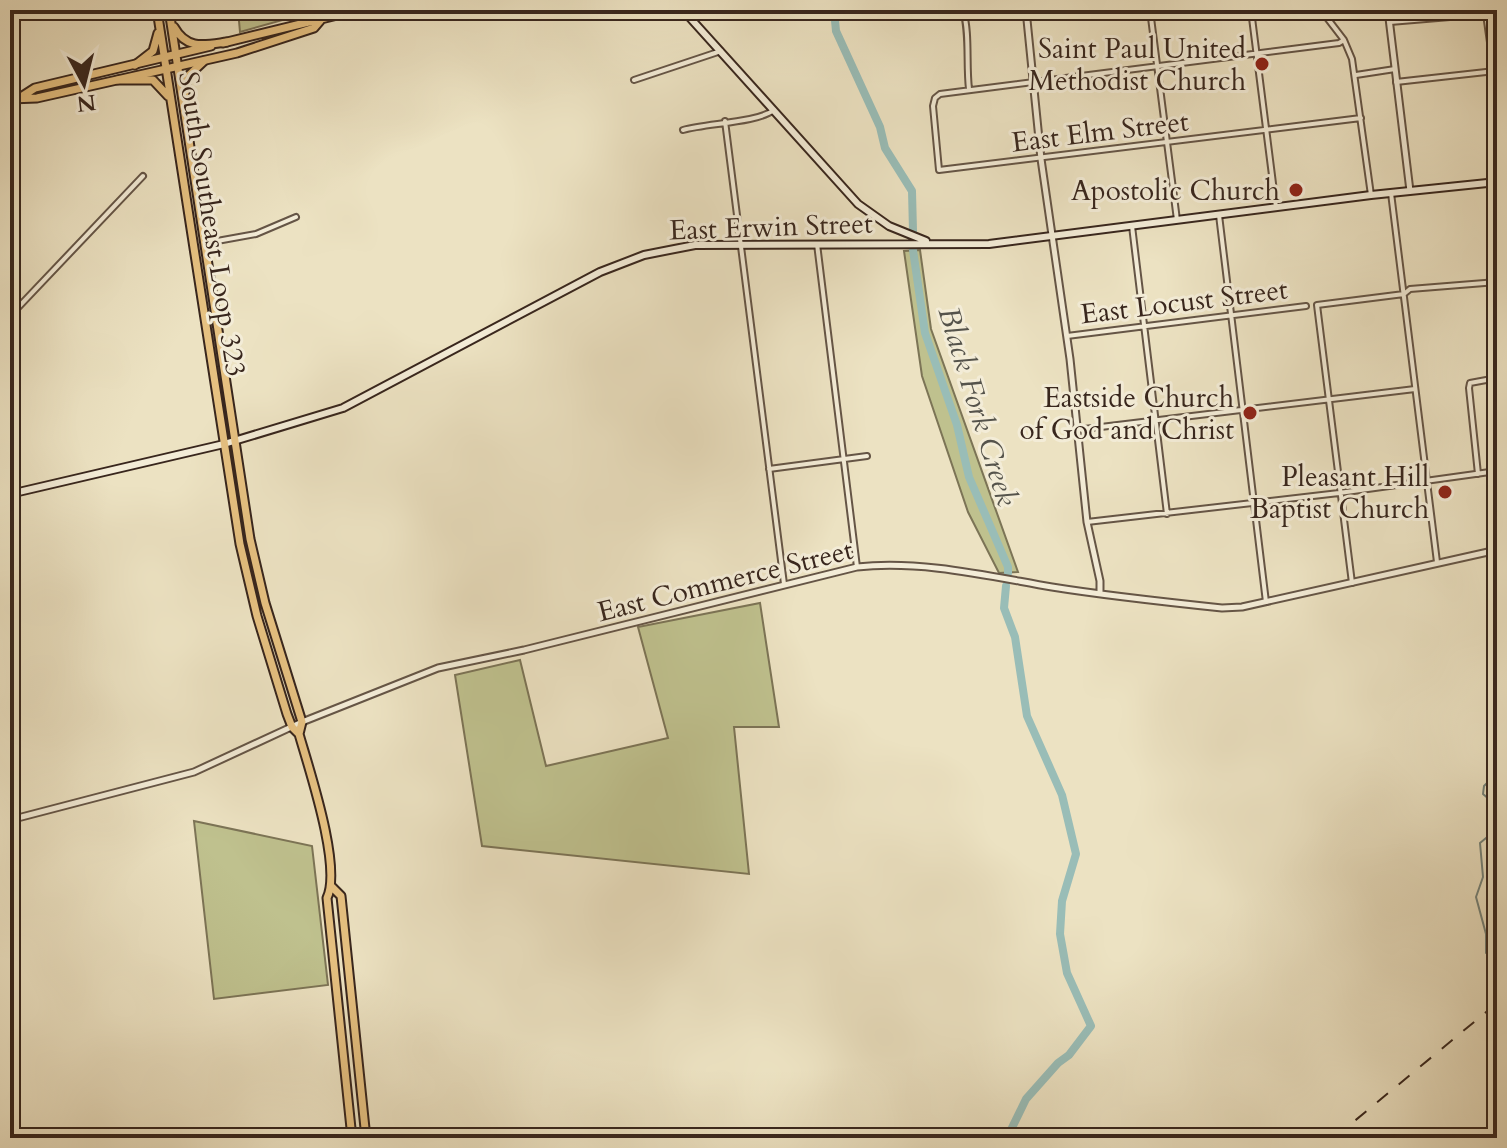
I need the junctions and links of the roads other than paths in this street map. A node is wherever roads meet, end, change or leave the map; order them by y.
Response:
1 (169, 10) edge
2 (358, 10) edge
3 (683, 10) edge
4 (963, 10) edge
5 (1026, 10) edge
6 (1150, 10) edge
7 (1251, 10) edge
8 (1321, 10) edge
9 (1388, 10) edge
10 (158, 14) edge
11 (320, 21) junction
12 (171, 22) junction
13 (1390, 22) junction
14 (1344, 40) junction
15 (227, 42) junction
16 (721, 51) junction
17 (1257, 53) junction
18 (176, 55) junction
19 (165, 58) junction
20 (204, 61) junction
21 (135, 65) junction
22 (1157, 66) junction
23 (177, 67) junction
24 (166, 69) junction
25 (1395, 69) junction
26 (1496, 71) edge
27 (1356, 75) junction
28 (118, 80) junction
29 (634, 80) dead end
30 (1032, 81) junction
31 (1396, 82) junction
32 (969, 89) junction
33 (21, 97) junction
34 (10, 99) edge
35 (171, 100) junction
36 (774, 110) junction
37 (185, 115) junction
38 (1361, 118) junction
39 (725, 121) junction
40 (1267, 129) junction
41 (683, 130) dead end
42 (1166, 143) junction
43 (1041, 159) junction
44 (143, 176) dead end
45 (1494, 182) edge
46 (1410, 191) junction
47 (1391, 193) junction
48 (1371, 195) junction
49 (1276, 207) junction
50 (1219, 215) junction
51 (296, 217) dead end
52 (1177, 220) junction
53 (889, 226) junction
54 (1132, 226) junction
55 (1497, 234) edge
56 (1052, 237) junction
57 (206, 243) junction
58 (741, 243) junction
59 (817, 244) junction
60 (886, 244) junction
61 (938, 244) junction
62 (1497, 282) edge
63 (1404, 294) junction
64 (1306, 306) dead end
65 (1231, 314) junction
66 (10, 316) edge
67 (1144, 326) junction
68 (1067, 336) junction
69 (1497, 378) edge
70 (1415, 389) junction
71 (1328, 399) junction
72 (1242, 409) junction
73 (1155, 421) junction
74 (1076, 430) junction
75 (235, 441) junction
76 (224, 444) junction
77 (867, 456) dead end
78 (843, 459) junction
79 (769, 469) junction
80 (1497, 471) edge
81 (1478, 474) junction
82 (1427, 481) junction
83 (1339, 493) junction
84 (10, 494) edge
85 (1254, 504) junction
86 (1167, 514) junction
87 (1087, 522) junction
88 (1497, 550) edge
89 (1437, 562) junction
90 (857, 567) junction
91 (1352, 583) junction
92 (784, 584) junction
93 (1100, 594) junction
94 (1266, 602) junction
95 (302, 722) junction
96 (292, 727) junction
97 (299, 734) junction
98 (10, 820) edge
99 (332, 887) junction
100 (357, 1046) junction
101 (342, 1048) junction
102 (352, 1138) edge
103 (366, 1138) edge

1 - 12 main road, South Southeast Loop 323
2 - 11 main road
3 - 16 main road
4 - 32 street
5 - 30 street
6 - 22 street
7 - 17 street
8 - 14 street
9 - 13 street
10 - 19 main road, South Southeast Loop 323
10 - 21 main road
11 - 15 main road
11 - 20 main road
12 - 15 main road
12 - 18 main road, South Southeast Loop 323
13 - 25 street
13 - 26 street
14 - 17 street
14 - 27 street
15 - 18 main road
16 - 29 street
16 - 36 main road
17 - 22 street
17 - 40 street
18 - 19 main road
18 - 23 main road, South Southeast Loop 323
19 - 21 main road
19 - 24 main road, South Southeast Loop 323
20 - 23 main road
20 - 37 main road
21 - 33 main road
22 - 30 street
22 - 42 street
23 - 24 main road
23 - 37 main road, South Southeast Loop 323
24 - 28 main road
24 - 35 main road, South Southeast Loop 323
25 - 27 street
25 - 31 street
26 - 31 street
27 - 38 street
28 - 33 main road
28 - 35 main road
30 - 32 street
30 - 43 street
31 - 46 street
32 - 43 street, East Elm Street
33 - 34 main road
35 - 76 main road, South Southeast Loop 323
36 - 39 street
36 - 53 main road
37 - 57 main road, South Southeast Loop 323
38 - 40 street, East Elm Street
38 - 48 street
39 - 41 street
39 - 58 street
40 - 42 street, East Elm Street
40 - 49 street
42 - 43 street, East Elm Street
42 - 52 street
43 - 56 street
44 - 66 street
45 - 46 main road, East Erwin Street
45 - 55 street
46 - 47 main road, East Erwin Street
47 - 48 main road, East Erwin Street
47 - 63 street
48 - 49 main road, East Erwin Street
49 - 50 main road, East Erwin Street
50 - 52 main road, East Erwin Street
50 - 65 street
51 - 57 street
52 - 54 main road, East Erwin Street
53 - 60 main road
53 - 61 main road
54 - 56 main road, East Erwin Street
54 - 67 street
56 - 61 main road, East Erwin Street
56 - 68 street
57 - 75 main road, South Southeast Loop 323
58 - 59 main road, East Erwin Street
58 - 75 main road, East Erwin Street
58 - 79 street
59 - 60 main road, East Erwin Street
59 - 78 street
60 - 61 main road, East Erwin Street
62 - 63 street, East Locust Street
63 - 70 street
63 - 71 street, East Locust Street
64 - 65 street, East Locust Street
65 - 67 street, East Locust Street
65 - 72 street
67 - 68 street, East Locust Street
67 - 73 street
68 - 74 street
69 - 81 street
70 - 71 street
70 - 82 street
71 - 72 street
71 - 83 street
72 - 73 street
72 - 85 street
73 - 74 street
73 - 86 street
74 - 87 street
75 - 76 main road, East Erwin Street
75 - 95 main road, South Southeast Loop 323
76 - 84 main road, East Erwin Street
76 - 96 main road, South Southeast Loop 323
77 - 78 street
78 - 79 street
78 - 90 street
79 - 92 street
80 - 81 street
81 - 82 street
82 - 83 street
82 - 89 street
83 - 85 street
83 - 91 street
85 - 86 street
85 - 94 street
86 - 87 street
87 - 93 street
88 - 89 street, East Commerce Street
89 - 91 street, East Commerce Street
90 - 92 street, East Commerce Street
90 - 93 street, East Commerce Street
91 - 94 street, East Commerce Street
92 - 95 street, East Commerce Street
93 - 94 street, East Commerce Street
95 - 96 street, East Commerce Street
95 - 97 main road
96 - 97 main road
96 - 98 street, East Commerce Street
97 - 99 main road
99 - 100 main road
99 - 101 main road
100 - 101 main road
100 - 103 main road
101 - 102 main road

